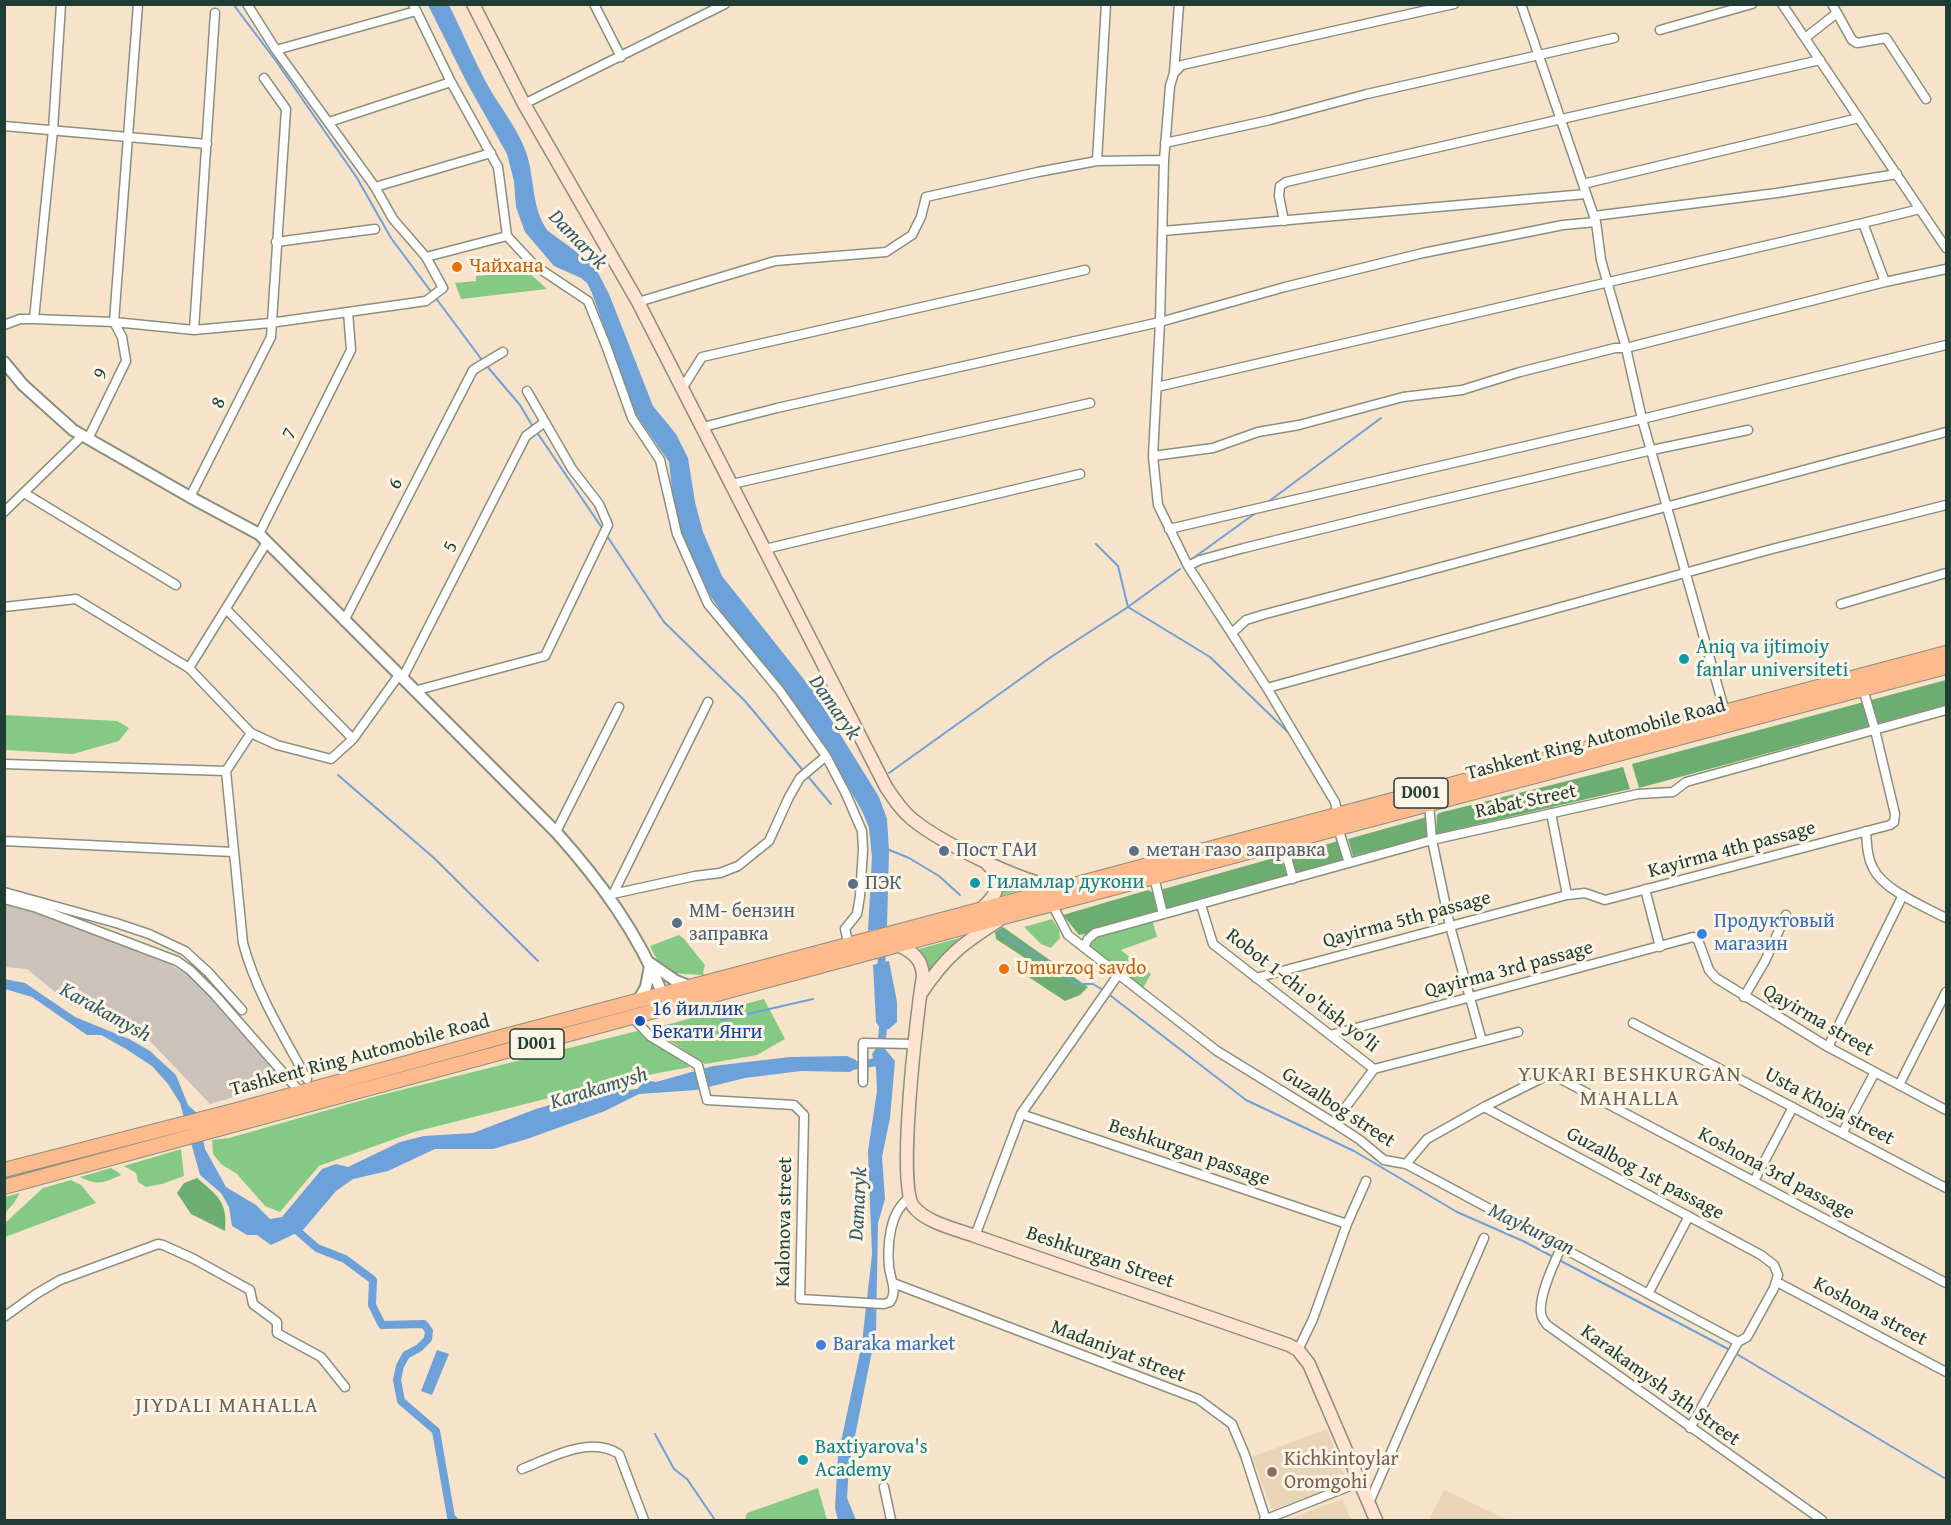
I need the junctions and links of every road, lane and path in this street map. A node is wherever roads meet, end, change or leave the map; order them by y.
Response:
1 (61, 4) edge
2 (138, 4) edge
3 (247, 4) edge
4 (473, 4) edge
5 (594, 4) edge
6 (725, 4) edge
7 (1106, 4) edge
8 (1179, 4) edge
9 (1455, 4) edge
10 (1521, 4) edge
11 (1752, 4) edge
12 (1782, 4) edge
13 (1832, 4) edge
14 (415, 8) edge
15 (215, 13) dead end
16 (1837, 13) junction
17 (1660, 30) dead end
18 (1614, 38) dead end
19 (1805, 38) junction
20 (276, 50) junction
21 (1538, 55) junction
22 (621, 57) junction
23 (1820, 60) junction
24 (1174, 73) junction
25 (264, 78) dead end
26 (451, 82) junction
27 (1926, 99) dead end
28 (524, 104) junction
29 (1859, 118) junction
30 (1561, 120) junction
31 (329, 122) junction
32 (4, 126) edge
33 (52, 130) junction
34 (128, 137) junction
35 (1165, 143) junction
36 (207, 144) junction
37 (491, 153) junction
38 (1164, 160) junction
39 (1097, 161) junction
40 (1897, 174) junction
41 (1583, 184) junction
42 (375, 187) junction
43 (1586, 194) junction
44 (1920, 209) junction
45 (1595, 219) junction
46 (1284, 221) junction
47 (1863, 223) junction
48 (375, 229) dead end
49 (1163, 231) junction
50 (507, 236) junction
51 (276, 242) junction
52 (1947, 248) edge
53 (426, 257) junction
54 (1947, 269) edge
55 (1085, 270) dead end
56 (1885, 282) junction
57 (1608, 283) junction
58 (638, 302) junction
59 (348, 312) junction
60 (34, 319) junction
61 (114, 322) junction
62 (1160, 322) junction
63 (270, 323) junction
64 (4, 325) edge
65 (194, 330) junction
66 (1947, 345) edge
67 (1626, 348) junction
68 (503, 352) dead end
69 (4, 362) edge
70 (682, 387) junction
71 (1157, 387) junction
72 (527, 391) dead end
73 (1089, 403) dead end
74 (1642, 419) junction
75 (539, 427) junction
76 (703, 427) junction
77 (1748, 430) dead end
78 (1947, 432) edge
79 (85, 437) junction
80 (1652, 450) junction
81 (1153, 456) junction
82 (1080, 474) dead end
83 (732, 484) junction
84 (24, 493) junction
85 (190, 497) junction
86 (1947, 505) edge
87 (1668, 508) junction
88 (4, 512) edge
89 (1169, 530) junction
90 (263, 538) junction
91 (765, 549) junction
92 (1188, 566) junction
93 (1947, 573) edge
94 (1687, 574) junction
95 (176, 585) dead end
96 (1841, 604) dead end
97 (4, 608) edge
98 (226, 609) junction
99 (344, 621) junction
100 (1232, 633) junction
101 (1947, 653) edge
102 (1947, 667) edge
103 (189, 668) junction
104 (400, 677) junction
105 (1267, 688) junction
106 (1863, 689) junction
107 (414, 691) junction
108 (708, 702) dead end
109 (619, 707) dead end
110 (1947, 710) edge
111 (1725, 712) junction
112 (1875, 730) junction
113 (251, 734) junction
114 (352, 739) junction
115 (826, 756) junction
116 (4, 764) edge
117 (225, 771) junction
118 (1412, 802) junction
119 (1429, 804) junction
120 (1551, 813) junction
121 (1338, 822) junction
122 (1866, 831) junction
123 (556, 832) junction
124 (1432, 840) junction
125 (4, 841) edge
126 (1283, 843) junction
127 (233, 852) junction
128 (982, 860) junction
129 (1350, 862) junction
130 (1129, 877) junction
131 (1154, 877) junction
132 (1293, 879) junction
133 (1067, 888) junction
134 (1645, 890) junction
135 (4, 892) edge
136 (610, 894) junction
137 (1567, 895) junction
138 (1903, 895) junction
139 (4, 899) edge
140 (1052, 904) junction
141 (1201, 905) junction
142 (978, 912) junction
143 (1163, 914) junction
144 (1786, 915) dead end
145 (1003, 917) junction
146 (1947, 918) edge
147 (1450, 926) junction
148 (1696, 938) joint
149 (897, 939) junction
150 (1660, 946) junction
151 (1084, 947) junction
152 (856, 948) junction
153 (650, 963) junction
154 (1118, 975) junction
155 (1256, 978) junction
156 (692, 987) junction
157 (1947, 992) edge
158 (920, 996) junction
159 (1744, 997) junction
160 (1471, 998) junction
161 (638, 1001) junction
162 (665, 1002) junction
163 (242, 1010) dead end
164 (633, 1018) junction
165 (1633, 1023) dead end
166 (1518, 1032) dead end
167 (1330, 1035) junction
168 (501, 1037) junction
169 (1482, 1041) junction
170 (913, 1044) junction
171 (1828, 1047) junction
172 (505, 1053) junction
173 (1374, 1069) junction
174 (1875, 1072) junction
175 (307, 1079) dead end
176 (864, 1082) dead end
177 (1899, 1085) junction
178 (300, 1092) junction
179 (1484, 1107) junction
180 (1793, 1107) junction
181 (1947, 1110) edge
182 (1021, 1114) junction
183 (211, 1123) junction
184 (1334, 1123) junction
185 (1844, 1132) junction
186 (1406, 1164) junction
187 (4, 1170) edge
188 (1366, 1181) dead end
189 (1754, 1181) junction
190 (4, 1187) edge
191 (1947, 1188) edge
192 (909, 1198) junction
193 (1689, 1216) junction
194 (1347, 1224) junction
195 (975, 1236) junction
196 (1484, 1238) dead end
197 (1561, 1248) junction
198 (1777, 1282) junction
199 (893, 1283) junction
200 (1947, 1283) edge
201 (1648, 1294) junction
202 (4, 1317) edge
203 (1734, 1349) junction
204 (1298, 1350) junction
205 (1946, 1369) edge
206 (345, 1387) dead end
207 (1690, 1428) junction
208 (522, 1469) dead end
209 (1360, 1482) junction
210 (884, 1487) dead end
211 (1369, 1503) junction
212 (1265, 1520) edge
213 (644, 1521) edge
214 (891, 1521) edge
215 (1376, 1521) edge
216 (1822, 1521) edge

1 - 33 street
2 - 34 street
3 - 20 street
4 - 28 main road
5 - 22 street
6 - 22 street
7 - 39 street
8 - 24 street
9 - 24 street
10 - 21 street
11 - 17 street
12 - 19 street
13 - 16 street
14 - 20 street
14 - 26 street
15 - 36 street
16 - 19 street
16 - 27 street
18 - 21 street
19 - 23 street
20 - 31 street
21 - 30 street
21 - 35 street
22 - 28 street
23 - 29 street
23 - 30 street
24 - 35 street
25 - 51 street, 8
26 - 31 street
26 - 37 street
28 - 58 main road
29 - 40 street
29 - 41 street
30 - 41 street
30 - 46 street
31 - 42 street
32 - 33 street
33 - 34 street
33 - 60 street
34 - 36 street
34 - 61 street
35 - 38 street
36 - 65 street
37 - 42 street
37 - 50 street
38 - 39 street
38 - 49 street
39 - 58 street
40 - 44 street
40 - 45 street
41 - 43 street
42 - 53 street
43 - 45 street
43 - 46 street
44 - 47 street
44 - 52 street
45 - 57 street
45 - 62 street
46 - 49 street
47 - 56 street
47 - 57 street
48 - 51 street
49 - 62 street
50 - 53 street
50 - 115 street
51 - 63 street, 8
53 - 59 street
54 - 56 street
55 - 70 street
56 - 67 street
57 - 67 street
57 - 71 street
58 - 70 main road
59 - 63 street
59 - 90 street, 7
60 - 61 street
60 - 64 street
61 - 65 street
61 - 79 street, 9
62 - 71 street
62 - 76 street
63 - 65 street
63 - 85 street, 8
66 - 74 street
67 - 74 street
67 - 81 street
68 - 99 street, 6
69 - 79 street
70 - 76 main road
71 - 81 street
72 - 75 street
73 - 83 street
74 - 80 street
74 - 89 street
75 - 104 street, 5
75 - 107 street
76 - 83 main road
77 - 80 street
78 - 87 street
79 - 84 street, 9
79 - 85 street
80 - 87 street
80 - 92 street
81 - 89 street
82 - 91 street
83 - 91 main road
84 - 88 street, 9
84 - 95 street
85 - 90 street
86 - 94 street
87 - 94 street
87 - 100 street
89 - 92 street
90 - 98 street, 7
90 - 99 street
91 - 128 main road
92 - 100 street
93 - 96 street
94 - 105 street
94 - 111 street
97 - 103 street
98 - 103 street, 7
98 - 114 street
99 - 104 street
100 - 105 street
101 - 111 highway, Tashkent Ring Automobile Road / D001
102 - 106 highway, Tashkent Ring Automobile Road / D001
103 - 113 street
104 - 107 street
104 - 114 street, 5
105 - 121 street
106 - 112 street, Kayirma 4th passage
106 - 119 highway, Tashkent Ring Automobile Road / D001
107 - 123 street
108 - 136 street
109 - 123 street
110 - 112 street, Rabat Street
111 - 118 highway, Tashkent Ring Automobile Road / D001
112 - 120 street, Rabat Street
112 - 122 street, Kayirma 4th passage
113 - 114 street, 5
113 - 117 street
115 - 136 street
115 - 152 street
116 - 117 street
117 - 127 street
118 - 119 highway, Tashkent Ring Automobile Road / D001
118 - 121 highway, Tashkent Ring Automobile Road / D001
119 - 124 street
120 - 124 street, Rabat Street
120 - 137 street
121 - 126 highway, Tashkent Ring Automobile Road / D001
121 - 129 street
121 - 130 highway, Tashkent Ring Automobile Road / D001
122 - 134 street, Kayirma 4th passage
122 - 138 street
123 - 136 street
124 - 129 street, Rabat Street
124 - 147 street
125 - 127 street
126 - 131 highway, Tashkent Ring Automobile Road / D001
126 - 132 street
127 - 175 street
128 - 133 main road
128 - 142 main road
129 - 132 street, Rabat Street
130 - 131 highway, Tashkent Ring Automobile Road / D001
130 - 133 highway, Tashkent Ring Automobile Road / D001
130 - 140 highway, Tashkent Ring Automobile Road / D001
131 - 143 street
132 - 141 street, Rabat Street
133 - 142 highway, Tashkent Ring Automobile Road / D001
134 - 137 street, Kayirma 4th passage
134 - 150 street
135 - 163 street
136 - 153 street
137 - 147 street, Qayirma 5th passage
138 - 146 street
138 - 171 street
139 - 178 street
140 - 145 highway, Tashkent Ring Automobile Road / D001
140 - 151 street, Guzalbog street
141 - 143 street, Rabat Street
141 - 155 street, Robot 1-chi o'tish yo'li
142 - 149 highway, Tashkent Ring Automobile Road / D001
143 - 151 street, Rabat Street
144 - 159 street
145 - 149 highway, Tashkent Ring Automobile Road / D001
145 - 158 main road
147 - 155 street, Qayirma 5th passage
147 - 160 street
148 - 150 street, Qayirma 3rd passage
148 - 159 street, Qayirma street
149 - 152 highway, Tashkent Ring Automobile Road / D001
149 - 158 main road
150 - 160 street, Qayirma 3rd passage
151 - 154 street, Guzalbog street
152 - 156 highway, Tashkent Ring Automobile Road / D001
152 - 162 highway, Tashkent Ring Automobile Road / D001
153 - 156 street
153 - 161 street
153 - 162 street
154 - 182 street
154 - 184 street, Guzalbog street
155 - 167 street, Robot 1-chi o'tish yo'li
156 - 162 highway, Tashkent Ring Automobile Road / D001
157 - 177 street
158 - 170 main road
159 - 171 street, Qayirma street
160 - 167 street, Qayirma 3rd passage
160 - 169 street
161 - 162 highway, Tashkent Ring Automobile Road / D001
161 - 168 highway, Tashkent Ring Automobile Road / D001
162 - 164 highway, Tashkent Ring Automobile Road / D001
164 - 172 highway, Tashkent Ring Automobile Road / D001
164 - 199 street, Kalonova street
165 - 180 street, Usta Khoja street
166 - 169 street
167 - 173 street, Robot 1-chi o'tish yo'li
168 - 172 highway
168 - 178 highway, Tashkent Ring Automobile Road / D001
169 - 173 street
170 - 176 street
170 - 192 main road
171 - 174 street, Qayirma street
172 - 183 highway, Tashkent Ring Automobile Road / D001
173 - 184 street
174 - 177 street, Qayirma street
174 - 185 street
177 - 181 street, Qayirma street
178 - 183 highway, Tashkent Ring Automobile Road / D001
179 - 186 street, Koshona 3rd passage
179 - 189 street, Koshona 3rd passage
179 - 193 street, Guzalbog 1st passage
180 - 185 street, Usta Khoja street
180 - 189 street
182 - 194 street, Beshkurgan passage
182 - 195 street
183 - 187 highway, D001
183 - 190 highway, D001
184 - 186 street, Guzalbog street
185 - 191 street, Usta Khoja street
186 - 197 street, Guzalbog street
188 - 194 street
189 - 200 street, Koshona 3rd passage
192 - 195 main road, Beshkurgan Street
192 - 199 street
193 - 198 street, Guzalbog 1st passage
193 - 201 street
194 - 204 street
195 - 204 main road, Beshkurgan Street
196 - 211 street
197 - 201 street, Guzalbog street
197 - 207 street, Karakamysh 3th Street
198 - 203 street
198 - 205 street, Koshona street
199 - 212 street, Madaniyat street
201 - 203 street, Guzalbog street
202 - 206 street
203 - 207 street
204 - 209 main road
207 - 216 street, Karakamysh 3th Street
208 - 213 street
209 - 211 main road
209 - 212 street, Madaniyat street
210 - 214 street
211 - 215 main road

